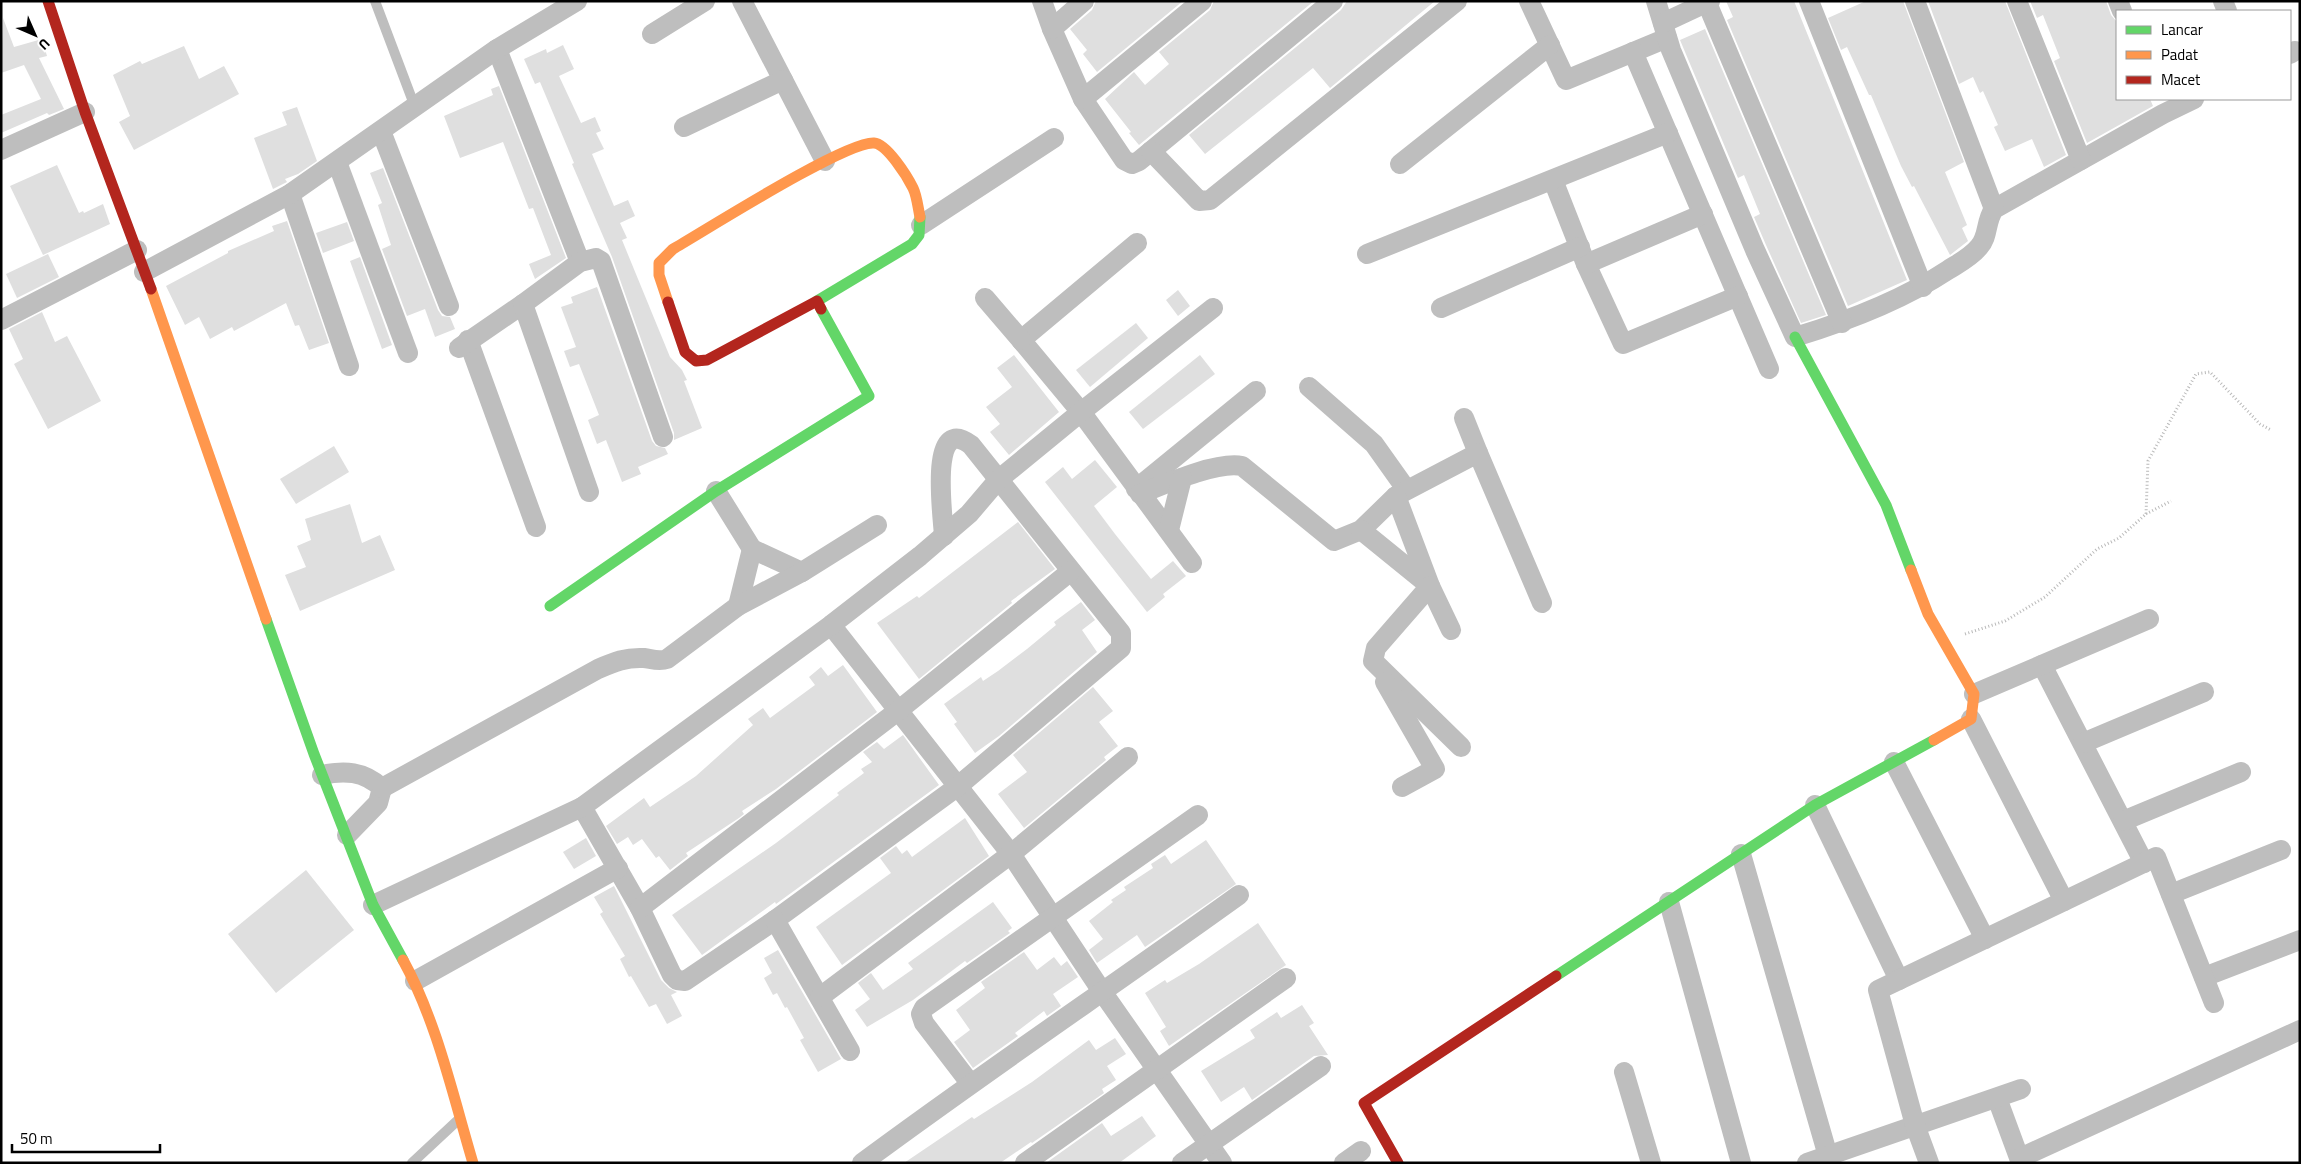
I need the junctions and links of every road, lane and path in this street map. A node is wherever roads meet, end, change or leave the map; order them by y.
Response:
1 (48, 1) edge
2 (375, 1) edge
3 (577, 1) edge
4 (705, 1) edge
5 (742, 1) edge
6 (1042, 1) edge
7 (1084, 1) edge
8 (1202, 1) edge
9 (1334, 1) edge
10 (1458, 1) edge
11 (1529, 1) edge
12 (1656, 1) edge
13 (1809, 1) edge
14 (1914, 1) edge
15 (2017, 1) edge
16 (1708, 2) edge
17 (1052, 29) junction
18 (1665, 31) junction
19 (652, 34) dead end
20 (1550, 45) junction
21 (497, 49) junction
22 (1634, 52) junction
23 (783, 80) junction
24 (1083, 99) junction
25 (2189, 100) edge
26 (2160, 106) edge
27 (415, 107) junction
28 (85, 112) junction
29 (684, 127) dead end
30 (381, 131) junction
31 (1668, 133) junction
32 (1054, 138) dead end
33 (1, 150) edge
34 (1151, 150) junction
35 (2081, 160) junction
36 (825, 161) junction
37 (337, 162) junction
38 (1400, 164) dead end
39 (1553, 180) junction
40 (290, 194) junction
41 (1994, 210) junction
42 (1703, 214) junction
43 (921, 225) junction
44 (1137, 243) dead end
45 (137, 250) junction
46 (1367, 254) dead end
47 (1583, 255) junction
48 (580, 262) junction
49 (144, 272) junction
50 (1923, 287) junction
51 (1738, 296) junction
52 (985, 298) dead end
53 (817, 301) junction
54 (523, 304) junction
55 (449, 306) dead end
56 (1213, 308) dead end
57 (1441, 308) dead end
58 (1, 320) edge
59 (1842, 324) junction
60 (1794, 337) junction
61 (1021, 340) junction
62 (408, 353) dead end
63 (349, 366) dead end
64 (1769, 370) dead end
65 (1309, 387) dead end
66 (1256, 391) dead end
67 (1081, 412) junction
68 (1464, 418) dead end
69 (2271, 430) dead end
70 (663, 437) dead end
71 (1478, 453) junction
72 (1182, 478) junction
73 (998, 480) junction
74 (716, 491) junction
75 (1138, 491) junction
76 (589, 492) dead end
77 (1401, 492) junction
78 (2171, 501) dead end
79 (2146, 514) junction
80 (877, 525) dead end
81 (536, 527) dead end
82 (1169, 530) junction
83 (1361, 530) junction
84 (944, 536) junction
85 (752, 549) junction
86 (1192, 563) dead end
87 (1071, 571) junction
88 (802, 572) junction
89 (1430, 586) junction
90 (1542, 603) dead end
91 (550, 606) dead end
92 (738, 606) junction
93 (2149, 619) dead end
94 (831, 625) junction
95 (1451, 630) dead end
96 (1944, 641) junction
97 (1373, 661) junction
98 (2042, 664) junction
99 (2204, 692) dead end
100 (1974, 694) junction
101 (899, 710) junction
102 (1971, 719) junction
103 (2082, 742) junction
104 (1461, 747) dead end
105 (1128, 757) dead end
106 (1894, 762) junction
107 (2241, 772) dead end
108 (322, 775) junction
109 (957, 787) junction
110 (1402, 787) dead end
111 (382, 788) junction
112 (1815, 805) junction
113 (582, 807) junction
114 (1198, 816) dead end
115 (2123, 821) junction
116 (347, 835) junction
117 (2281, 850) dead end
118 (1011, 854) junction
119 (1742, 854) junction
120 (2144, 863) junction
121 (618, 868) junction
122 (2171, 894) junction
123 (1239, 895) dead end
124 (2064, 901) junction
125 (1669, 902) junction
126 (373, 905) junction
127 (640, 908) junction
128 (1047, 910) junction
129 (775, 920) junction
130 (1984, 939) junction
131 (2300, 940) edge
132 (2204, 977) junction
133 (1286, 978) dead end
134 (1899, 980) junction
135 (415, 981) junction
136 (1104, 993) junction
137 (820, 997) junction
138 (2214, 1003) dead end
139 (2300, 1030) edge
140 (850, 1051) dead end
141 (1321, 1066) dead end
142 (1156, 1068) junction
143 (1624, 1072) dead end
144 (970, 1083) junction
145 (2022, 1090) dead end
146 (1997, 1098) junction
147 (460, 1118) junction
148 (1916, 1126) junction
149 (1208, 1144) junction
150 (1361, 1151) dead end
151 (1829, 1159) edge
152 (2020, 1161) edge
153 (412, 1163) edge
154 (473, 1163) edge
155 (862, 1163) edge
156 (1025, 1163) edge
157 (1182, 1163) edge
158 (1222, 1163) edge
159 (1344, 1163) edge
160 (1398, 1163) edge
161 (1650, 1163) edge
162 (1741, 1163) edge
163 (1807, 1163) edge
164 (1929, 1163) edge

1 - 28 street
2 - 27 lane
3 - 21 street
4 - 19 street
5 - 23 street
6 - 17 street
7 - 17 street
8 - 24 street
9 - 34 street
10 - 34 street
11 - 20 street
12 - 18 street
13 - 50 street
14 - 41 street
15 - 35 street
16 - 18 street
16 - 59 street
17 - 24 street
18 - 22 street
18 - 60 street
20 - 22 street
20 - 38 street
21 - 27 street
21 - 48 street
22 - 31 street
23 - 29 street
23 - 36 street
24 - 34 street
25 - 26 street
26 - 35 street
27 - 30 street
28 - 33 street
28 - 45 street
30 - 37 street
30 - 55 street
31 - 39 street
31 - 42 street
32 - 43 street
35 - 41 street
36 - 43 street
36 - 53 street
37 - 40 street
37 - 62 street
39 - 46 street
39 - 47 street
40 - 49 street
40 - 63 street
41 - 50 street
42 - 47 street
42 - 51 street
43 - 53 street
44 - 61 street
45 - 49 street
45 - 58 street
47 - 51 street
47 - 57 street
48 - 54 street
48 - 70 street
49 - 108 street
50 - 59 street
51 - 64 street
52 - 61 street
53 - 74 street
54 - 76 street
54 - 81 street
56 - 67 street
59 - 60 street
60 - 96 street
61 - 67 street
65 - 77 street
66 - 75 street
67 - 73 street
67 - 75 street
68 - 71 street
69 - 79 path
71 - 77 street
71 - 90 street
72 - 75 street
72 - 82 street
72 - 83 street
73 - 84 street
73 - 84 street
73 - 87 street
74 - 85 street
74 - 91 street
75 - 82 street
77 - 83 street
77 - 89 street
78 - 79 path
79 - 96 path
80 - 88 street
82 - 86 street
83 - 89 street
84 - 94 street
85 - 88 street
85 - 92 street
87 - 101 street
87 - 109 street
88 - 92 street
89 - 95 street
89 - 97 street
92 - 111 street
93 - 98 street
94 - 101 street
94 - 113 street
96 - 100 street
97 - 104 street
97 - 110 street
98 - 100 street
98 - 103 street
99 - 103 street
100 - 102 street
101 - 109 street
101 - 127 street
102 - 106 street
102 - 124 street
103 - 115 street
105 - 118 street
106 - 112 street
106 - 130 street
107 - 115 street
108 - 111 street
108 - 116 street
109 - 118 street
109 - 129 street
111 - 116 street
112 - 119 street
112 - 134 street
113 - 121 street
113 - 126 street
114 - 128 street
115 - 120 street
116 - 126 street
117 - 122 street
118 - 128 street
118 - 137 street
119 - 125 street
119 - 151 street
120 - 122 street
120 - 124 street
121 - 127 street
121 - 135 street
122 - 132 street
123 - 136 street
124 - 130 street
125 - 160 street
125 - 162 street
126 - 135 street
127 - 129 street
128 - 136 street
128 - 144 street
129 - 137 street
130 - 134 street
131 - 132 street
132 - 138 street
133 - 142 street
134 - 148 street
135 - 147 street
136 - 142 street
136 - 144 street
137 - 140 street
139 - 152 street
141 - 149 street
142 - 149 street
142 - 156 street
143 - 161 street
144 - 155 street
145 - 146 street
146 - 148 street
146 - 152 street
147 - 153 lane
147 - 154 street
148 - 151 street
148 - 164 street
149 - 157 street
149 - 158 street
150 - 159 street
151 - 163 street

